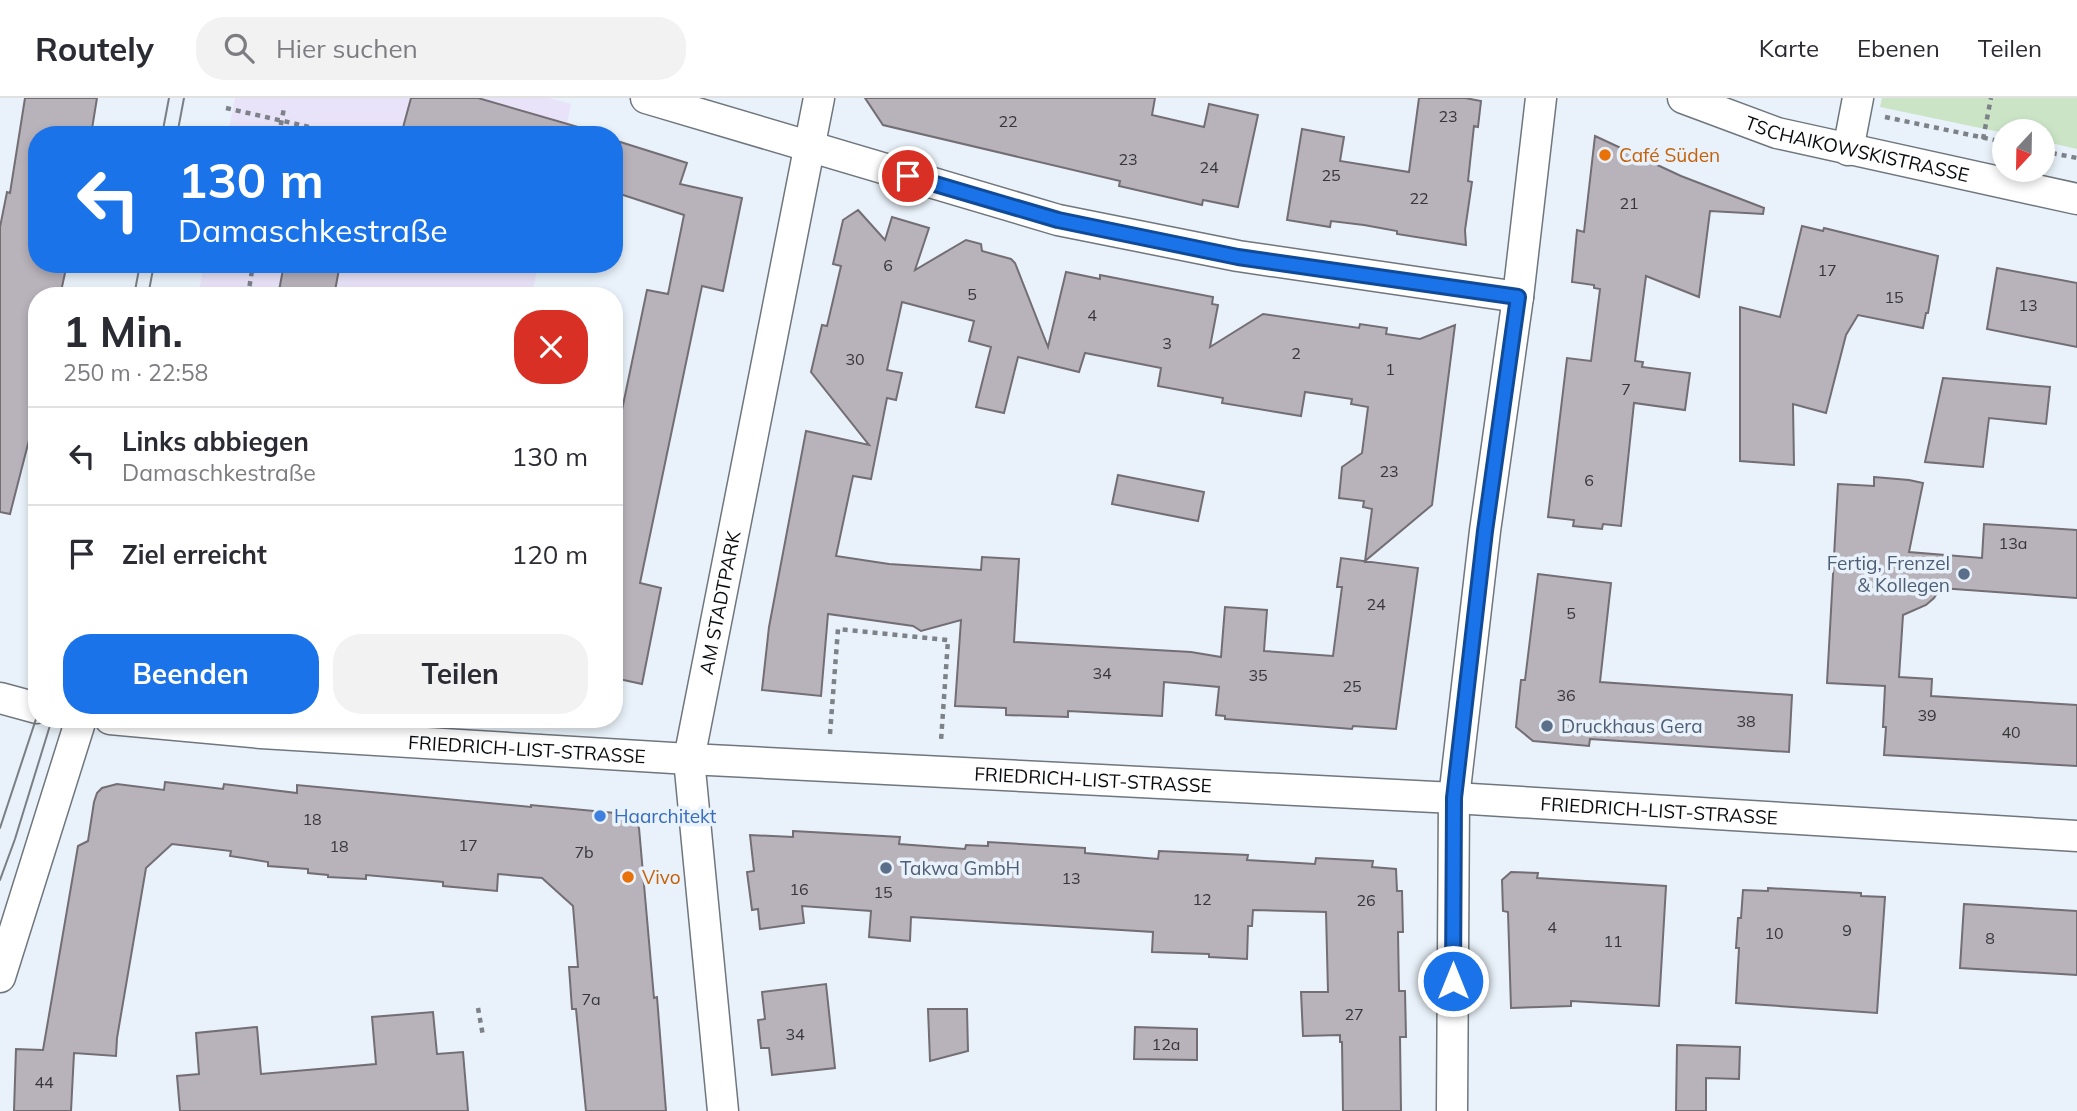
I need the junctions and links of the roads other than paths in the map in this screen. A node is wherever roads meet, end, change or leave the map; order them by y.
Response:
1 (646, 98) edge
2 (819, 98) edge
3 (1541, 98) edge
4 (1683, 98) edge
5 (1857, 104) edge
6 (808, 147) junction
7 (1848, 150) junction
8 (2077, 199) edge
9 (1518, 297) junction
10 (0, 698) edge
11 (28, 706) edge
12 (79, 728) edge
13 (207, 728) edge
14 (689, 759) junction
15 (1454, 798) junction
16 (2077, 836) edge
17 (0, 977) edge
18 (723, 1111) edge
19 (1452, 1111) edge

1 - 6 street
2 - 6 street, AM STADTPARK
3 - 9 street
4 - 7 street, TSCHAIKOWSKISTRASSE
5 - 7 street
6 - 9 street
6 - 14 street, AM STADTPARK
7 - 8 street, TSCHAIKOWSKISTRASSE
9 - 15 street
10 - 11 street
12 - 17 street
13 - 14 street, FRIEDRICH-LIST-STRASSE
14 - 15 street, FRIEDRICH-LIST-STRASSE
14 - 18 street, AM STADTPARK
15 - 16 street, FRIEDRICH-LIST-STRASSE
15 - 19 street

